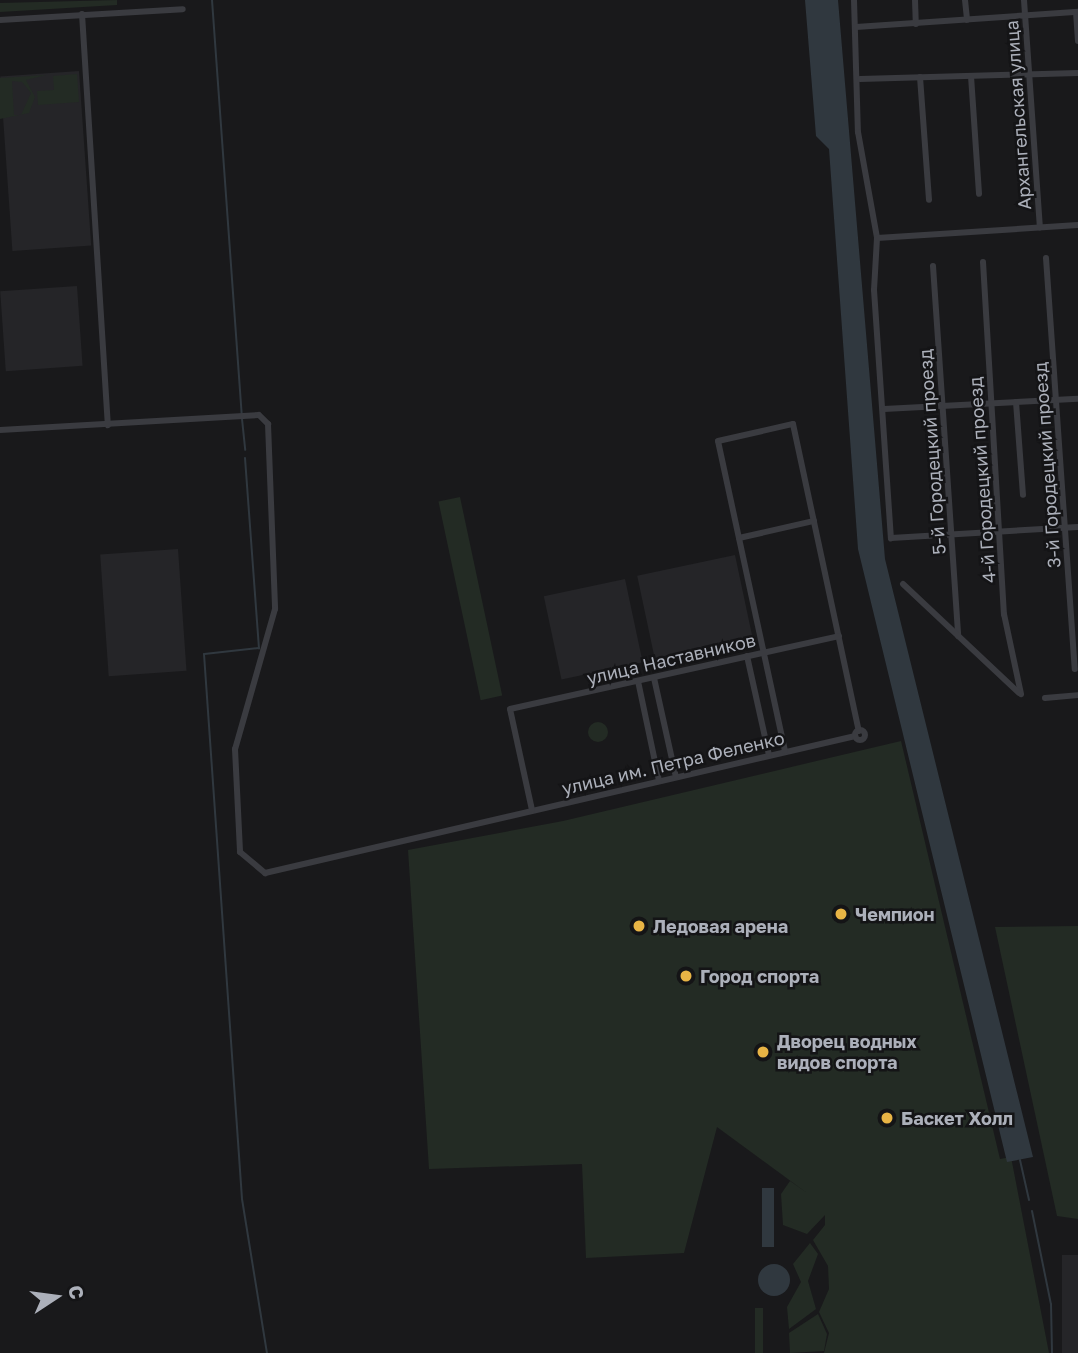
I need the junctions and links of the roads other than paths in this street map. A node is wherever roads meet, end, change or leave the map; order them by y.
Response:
1 (854, 0) edge
2 (915, 0) edge
3 (965, 0) edge
4 (1024, 0) edge
5 (183, 9) dead end
6 (1077, 12) edge
7 (82, 14) junction
8 (1025, 16) junction
9 (0, 19) edge
10 (967, 20) junction
11 (916, 24) junction
12 (856, 27) junction
13 (1078, 41) edge
14 (1078, 73) edge
15 (1028, 75) junction
16 (971, 76) junction
17 (920, 77) junction
18 (860, 79) junction
19 (979, 194) dead end
20 (929, 200) dead end
21 (1078, 225) edge
22 (1040, 227) junction
23 (877, 238) junction
24 (1046, 258) dead end
25 (982, 262) dead end
26 (933, 266) dead end
27 (1078, 398) edge
28 (1056, 400) junction
29 (1016, 402) junction
30 (992, 404) junction
31 (943, 406) junction
32 (884, 409) junction
33 (108, 425) junction
34 (0, 430) edge
35 (1023, 495) dead end
36 (814, 521) junction
37 (1078, 527) edge
38 (1065, 528) junction
39 (1001, 531) junction
40 (951, 534) junction
41 (739, 538) junction
42 (903, 584) dead end
43 (839, 636) junction
44 (958, 636) junction
45 (764, 652) junction
46 (747, 656) junction
47 (1075, 669) dead end
48 (654, 678) junction
49 (638, 681) junction
50 (1078, 695) edge
51 (1045, 698) dead end
52 (785, 751) junction
53 (769, 755) junction
54 (676, 777) junction
55 (659, 781) junction
56 (532, 810) junction

1 - 12 street
2 - 11 street
3 - 10 street
4 - 8 street, Архангельская улица
5 - 7 street
6 - 8 street
6 - 13 street
7 - 9 street
7 - 33 street
8 - 10 street
8 - 15 street, Архангельская улица
10 - 11 street
11 - 12 street
12 - 18 street
14 - 15 street
15 - 16 street
15 - 22 street, Архангельская улица
16 - 17 street
16 - 19 street
17 - 18 street
17 - 20 street
18 - 23 street
21 - 22 street
22 - 23 street
23 - 32 street
24 - 28 street, 3-й Городецкий проезд
25 - 30 street, 4-й Городецкий проезд
26 - 31 street, 5-й Городецкий проезд
27 - 28 street
28 - 29 street
28 - 38 street, 3-й Городецкий проезд
29 - 30 street
29 - 35 street
30 - 31 street
30 - 39 street, 4-й Городецкий проезд
31 - 32 street
31 - 40 street, 5-й Городецкий проезд
32 - 40 street
33 - 34 street, улица им. Петра Феленко
33 - 56 street, улица им. Петра Феленко
36 - 41 street
36 - 41 street
36 - 43 street
37 - 38 street
38 - 39 street
38 - 47 street, 3-й Городецкий проезд
39 - 40 street
39 - 44 street, 4-й Городецкий проезд
40 - 44 street, 5-й Городецкий проезд
41 - 45 street
42 - 44 street
43 - 45 street, улица Наставников
43 - 52 street, улица им. Петра Феленко
45 - 46 street, улица Наставников
45 - 52 street
46 - 48 street, улица Наставников
46 - 53 street
48 - 49 street, улица Наставников
48 - 54 street
49 - 55 street
49 - 56 street, улица Наставников
50 - 51 street
52 - 53 street, улица им. Петра Феленко
53 - 54 street, улица им. Петра Феленко
54 - 55 street, улица им. Петра Феленко
55 - 56 street, улица им. Петра Феленко

